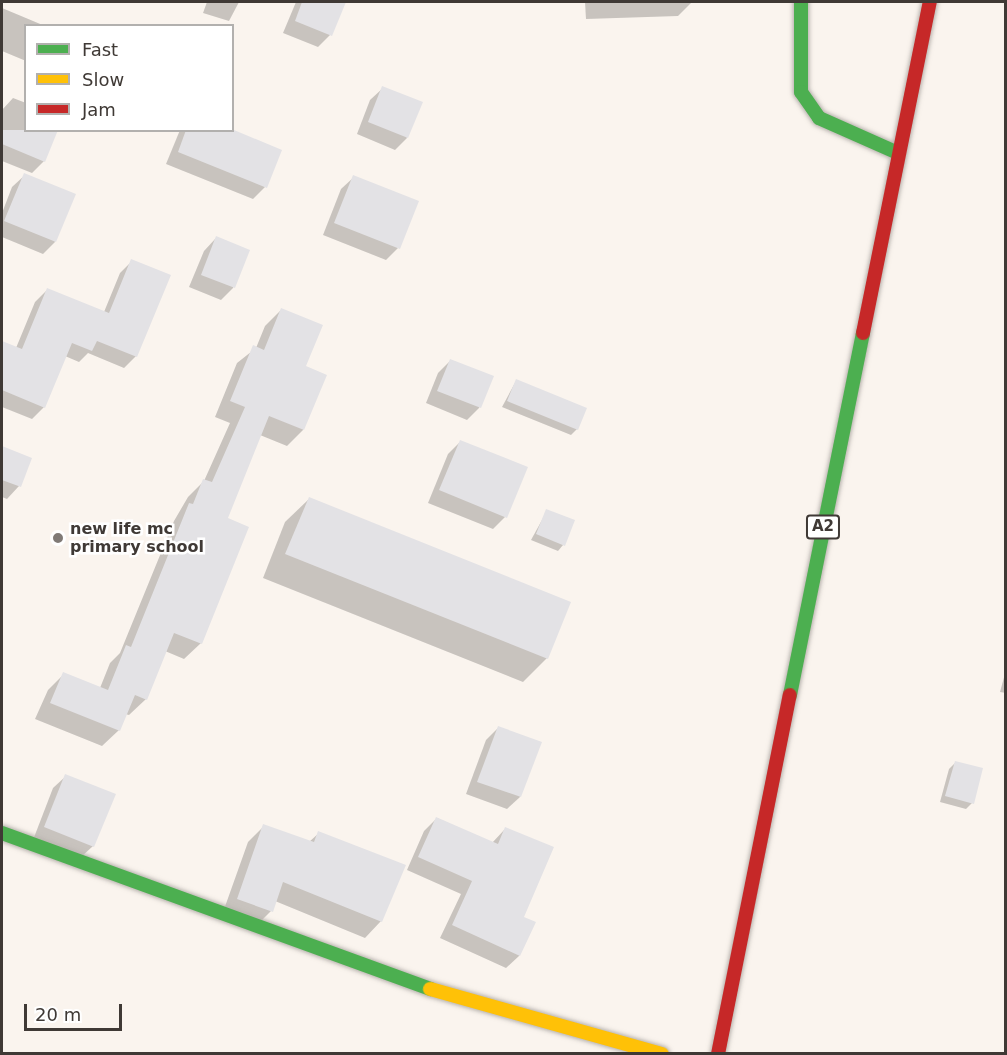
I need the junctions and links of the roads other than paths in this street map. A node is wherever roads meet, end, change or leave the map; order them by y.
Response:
1 (801, 2) edge
2 (930, 2) edge
3 (898, 153) junction
4 (2, 833) edge
5 (662, 1053) edge
6 (718, 1053) edge

1 - 3 main road
2 - 3 main road, A2
3 - 6 main road, A2
4 - 5 main road

